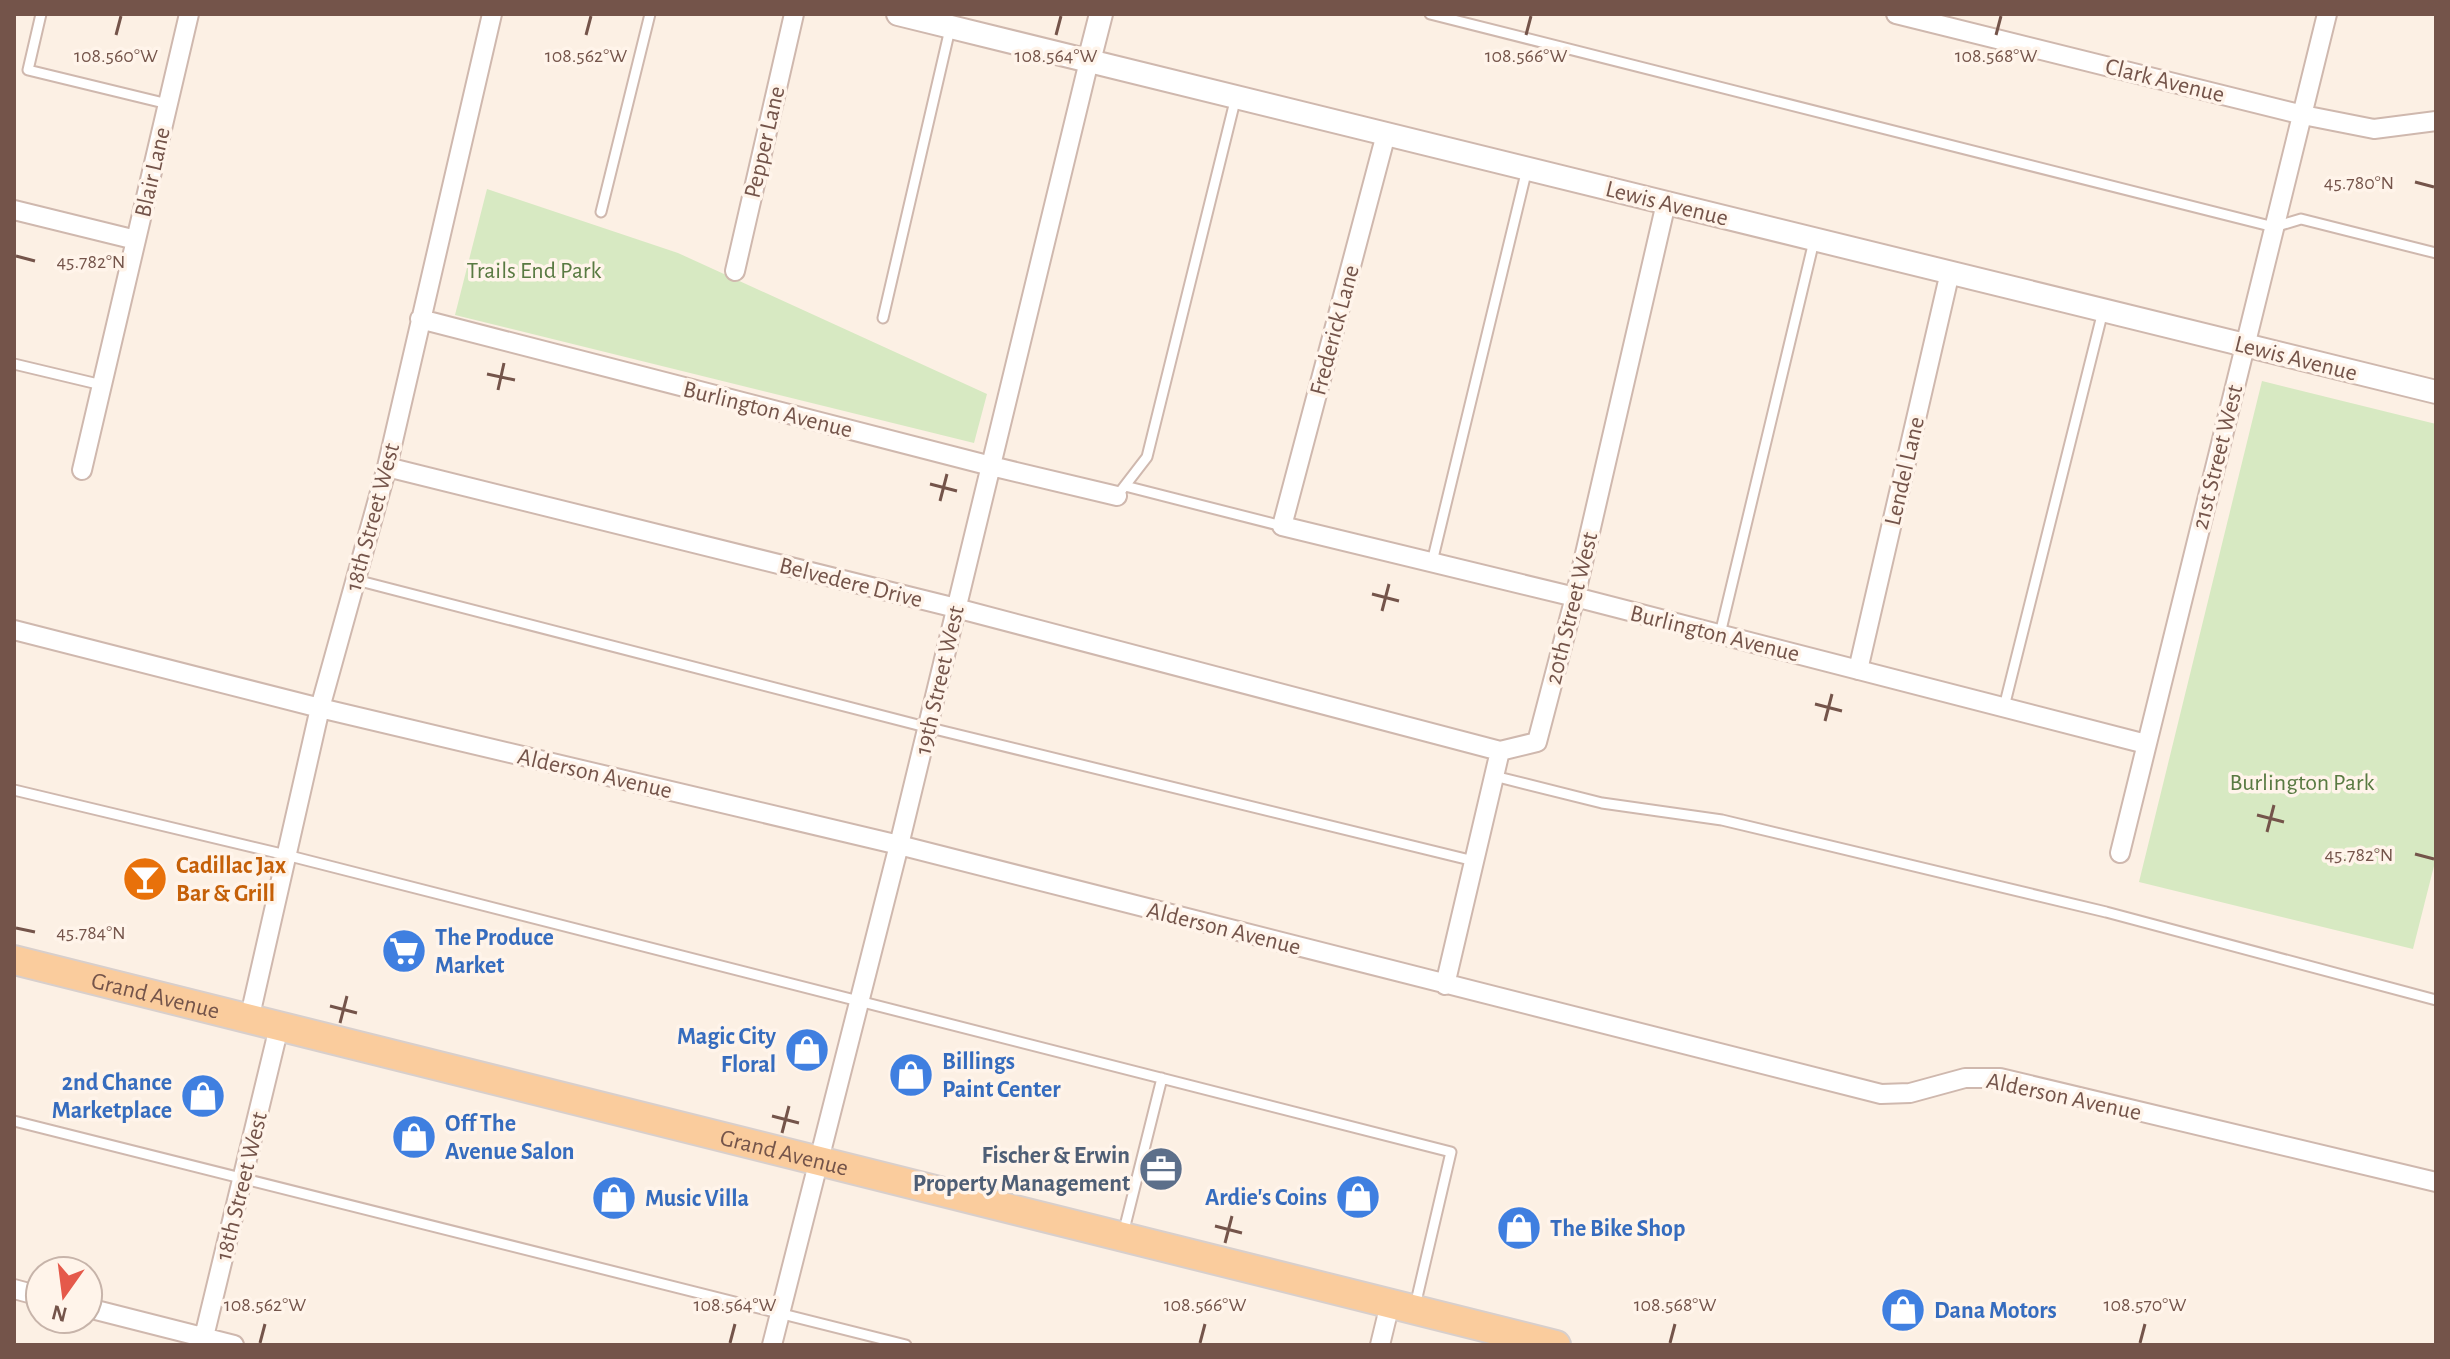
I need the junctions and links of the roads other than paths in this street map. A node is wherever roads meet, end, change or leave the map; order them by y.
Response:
1 (41, 14) edge
2 (189, 14) edge
3 (492, 14) edge
4 (650, 14) edge
5 (794, 14) edge
6 (898, 14) edge
7 (1101, 14) edge
8 (1430, 14) edge
9 (1896, 14) edge
10 (2327, 14) edge
11 (951, 27) junction
12 (1089, 61) junction
13 (1236, 97) junction
14 (168, 104) junction
15 (2303, 115) junction
16 (2436, 121) edge
17 (1386, 134) junction
18 (1527, 169) junction
19 (1666, 203) junction
20 (14, 210) edge
21 (601, 212) dead end
22 (2274, 227) junction
23 (1814, 239) junction
24 (136, 240) junction
25 (2436, 253) edge
26 (735, 271) dead end
27 (1950, 272) junction
28 (2103, 310) junction
29 (883, 318) dead end
30 (420, 319) junction
31 (2245, 345) junction
32 (14, 364) edge
33 (102, 385) junction
34 (2436, 392) edge
35 (991, 466) junction
36 (387, 467) junction
37 (82, 470) dead end
38 (1121, 491) junction
39 (1282, 526) junction
40 (1432, 562) junction
41 (356, 580) junction
42 (1575, 597) junction
43 (956, 608) junction
44 (14, 630) edge
45 (1720, 634) junction
46 (1858, 670) junction
47 (2004, 707) junction
48 (320, 708) junction
49 (927, 728) junction
50 (2146, 744) junction
51 (1500, 751) junction
52 (1494, 776) junction
53 (14, 790) edge
54 (899, 845) junction
55 (2120, 853) dead end
56 (286, 855) junction
57 (1474, 861) junction
58 (14, 960) edge
59 (1445, 985) junction
60 (2436, 1000) edge
61 (859, 1002) junction
62 (249, 1020) junction
63 (279, 1027) junction
64 (1162, 1078) junction
65 (14, 1121) edge
66 (819, 1162) junction
67 (242, 1179) junction
68 (2436, 1182) edge
69 (1122, 1237) junction
70 (1402, 1307) junction
71 (104, 1313) edge
72 (780, 1313) junction
73 (203, 1341) edge
74 (234, 1345) edge
75 (772, 1345) edge
76 (906, 1345) edge
77 (1380, 1345) edge
78 (1556, 1345) edge

1 - 14 lane
2 - 14 street, Blair Lane
3 - 30 street, 18th Street West
4 - 21 lane
5 - 26 street, Pepper Lane
6 - 11 street, Lewis Avenue
7 - 12 street, 19th Street West
8 - 22 lane
9 - 15 street, Clark Avenue
10 - 15 street, 21st Street West
11 - 12 street, Lewis Avenue
11 - 29 lane
12 - 13 street, Lewis Avenue
12 - 35 street, 19th Street West
13 - 17 street, Lewis Avenue
13 - 38 lane
14 - 24 street, Blair Lane
15 - 16 street, Clark Avenue
15 - 22 street, 21st Street West
17 - 18 street, Lewis Avenue
17 - 39 street, Frederick Lane
18 - 19 street, Lewis Avenue
18 - 40 lane
19 - 23 street, Lewis Avenue
19 - 42 street, 20th Street West
20 - 24 street
22 - 25 lane
22 - 31 street, 21st Street West
23 - 27 street, Lewis Avenue
23 - 45 lane
24 - 33 street, Blair Lane
27 - 28 street, Lewis Avenue
27 - 46 street, Lendel Lane
28 - 31 street, Lewis Avenue
28 - 47 lane
30 - 35 street, Burlington Avenue
30 - 36 street, 18th Street West
31 - 34 street, Lewis Avenue
31 - 50 street, 21st Street West
32 - 33 lane
33 - 37 street, Blair Lane
35 - 38 street, Burlington Avenue
35 - 43 street, 19th Street West
36 - 41 street, 18th Street West
36 - 43 street, Belvedere Drive
38 - 39 lane
39 - 40 street, Burlington Avenue
40 - 42 street, Burlington Avenue
41 - 48 street, 18th Street West
41 - 49 lane
42 - 45 street, Burlington Avenue
42 - 51 street, 20th Street West
43 - 49 street, 19th Street West
43 - 51 street, Belvedere Drive
44 - 48 street, Alderson Avenue
45 - 46 street, Burlington Avenue
46 - 47 street, Burlington Avenue
47 - 50 street, Burlington Avenue
48 - 54 street, Alderson Avenue
48 - 56 street, 18th Street West
49 - 54 street, 19th Street West
49 - 57 lane
50 - 55 street, 21st Street West
51 - 52 street
52 - 57 street
52 - 60 lane
53 - 56 lane
54 - 59 street, Alderson Avenue
54 - 61 street, 19th Street West
56 - 61 lane
56 - 62 street, 18th Street West
57 - 59 street
58 - 62 main road, Grand Avenue
59 - 68 street, Alderson Avenue
61 - 64 lane
61 - 66 street, 19th Street West
62 - 63 main road, Grand Avenue
63 - 66 main road, Grand Avenue
63 - 67 street, 18th Street West
64 - 69 lane
64 - 70 lane
65 - 67 lane
66 - 69 main road, Grand Avenue
66 - 72 street, 19th Street West
67 - 72 lane
67 - 73 street, 18th Street West
69 - 70 main road, Grand Avenue
70 - 77 street
70 - 78 main road, Grand Avenue
71 - 73 street
72 - 75 street, 19th Street West
72 - 76 lane
73 - 74 street

